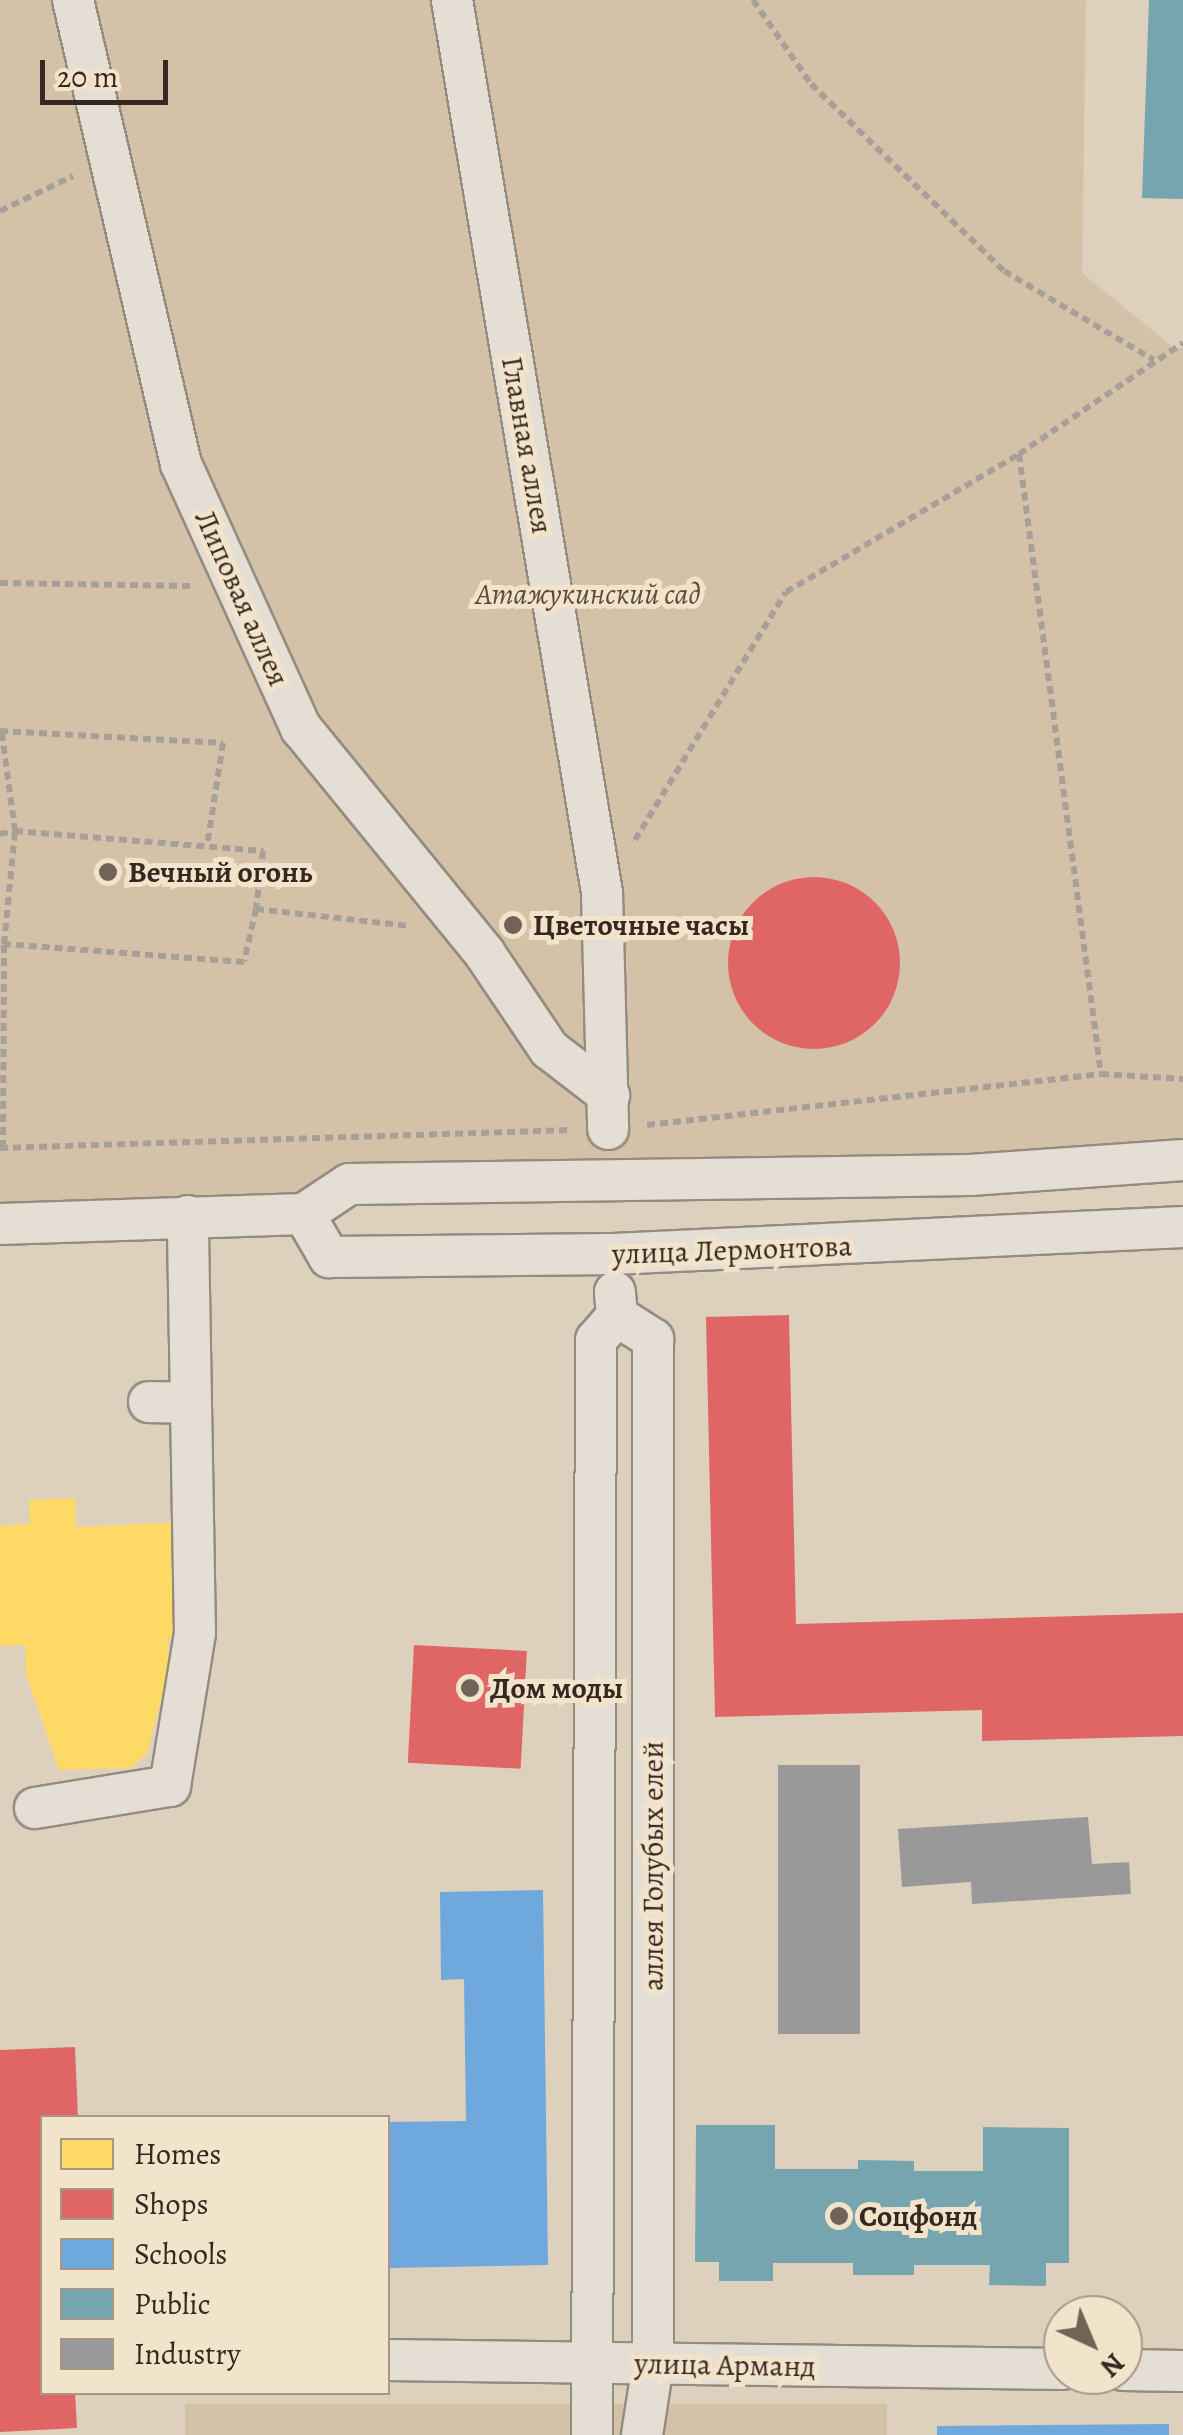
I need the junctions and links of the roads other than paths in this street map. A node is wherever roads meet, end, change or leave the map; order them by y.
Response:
1 (73, 0) edge
2 (452, 0) edge
3 (609, 1112) joint
4 (1183, 1160) edge
5 (970, 1175) junction
6 (304, 1214) junction
7 (188, 1216) junction
8 (0, 1224) edge
9 (1183, 1227) edge
10 (972, 1241) junction
11 (35, 1808) dead end
12 (390, 2360) edge
13 (596, 2363) junction
14 (653, 2364) junction
15 (1043, 2369) edge
16 (1143, 2370) edge
17 (1183, 2371) edge
18 (592, 2435) edge
19 (642, 2435) edge

1 - 3 street, Липовая аллея
2 - 3 street, Главная аллея
4 - 5 street
5 - 6 street
5 - 10 street
6 - 7 street
6 - 10 street, улица Лермонтова
7 - 8 street
7 - 11 street
9 - 10 street, улица Лермонтова
12 - 13 street, улица Арманд
13 - 14 street, улица Арманд
13 - 14 street, аллея Голубых елей
13 - 18 street, аллея Голубых елей
14 - 15 street, улица Арманд
14 - 19 street, аллея Голубых елей
16 - 17 street

